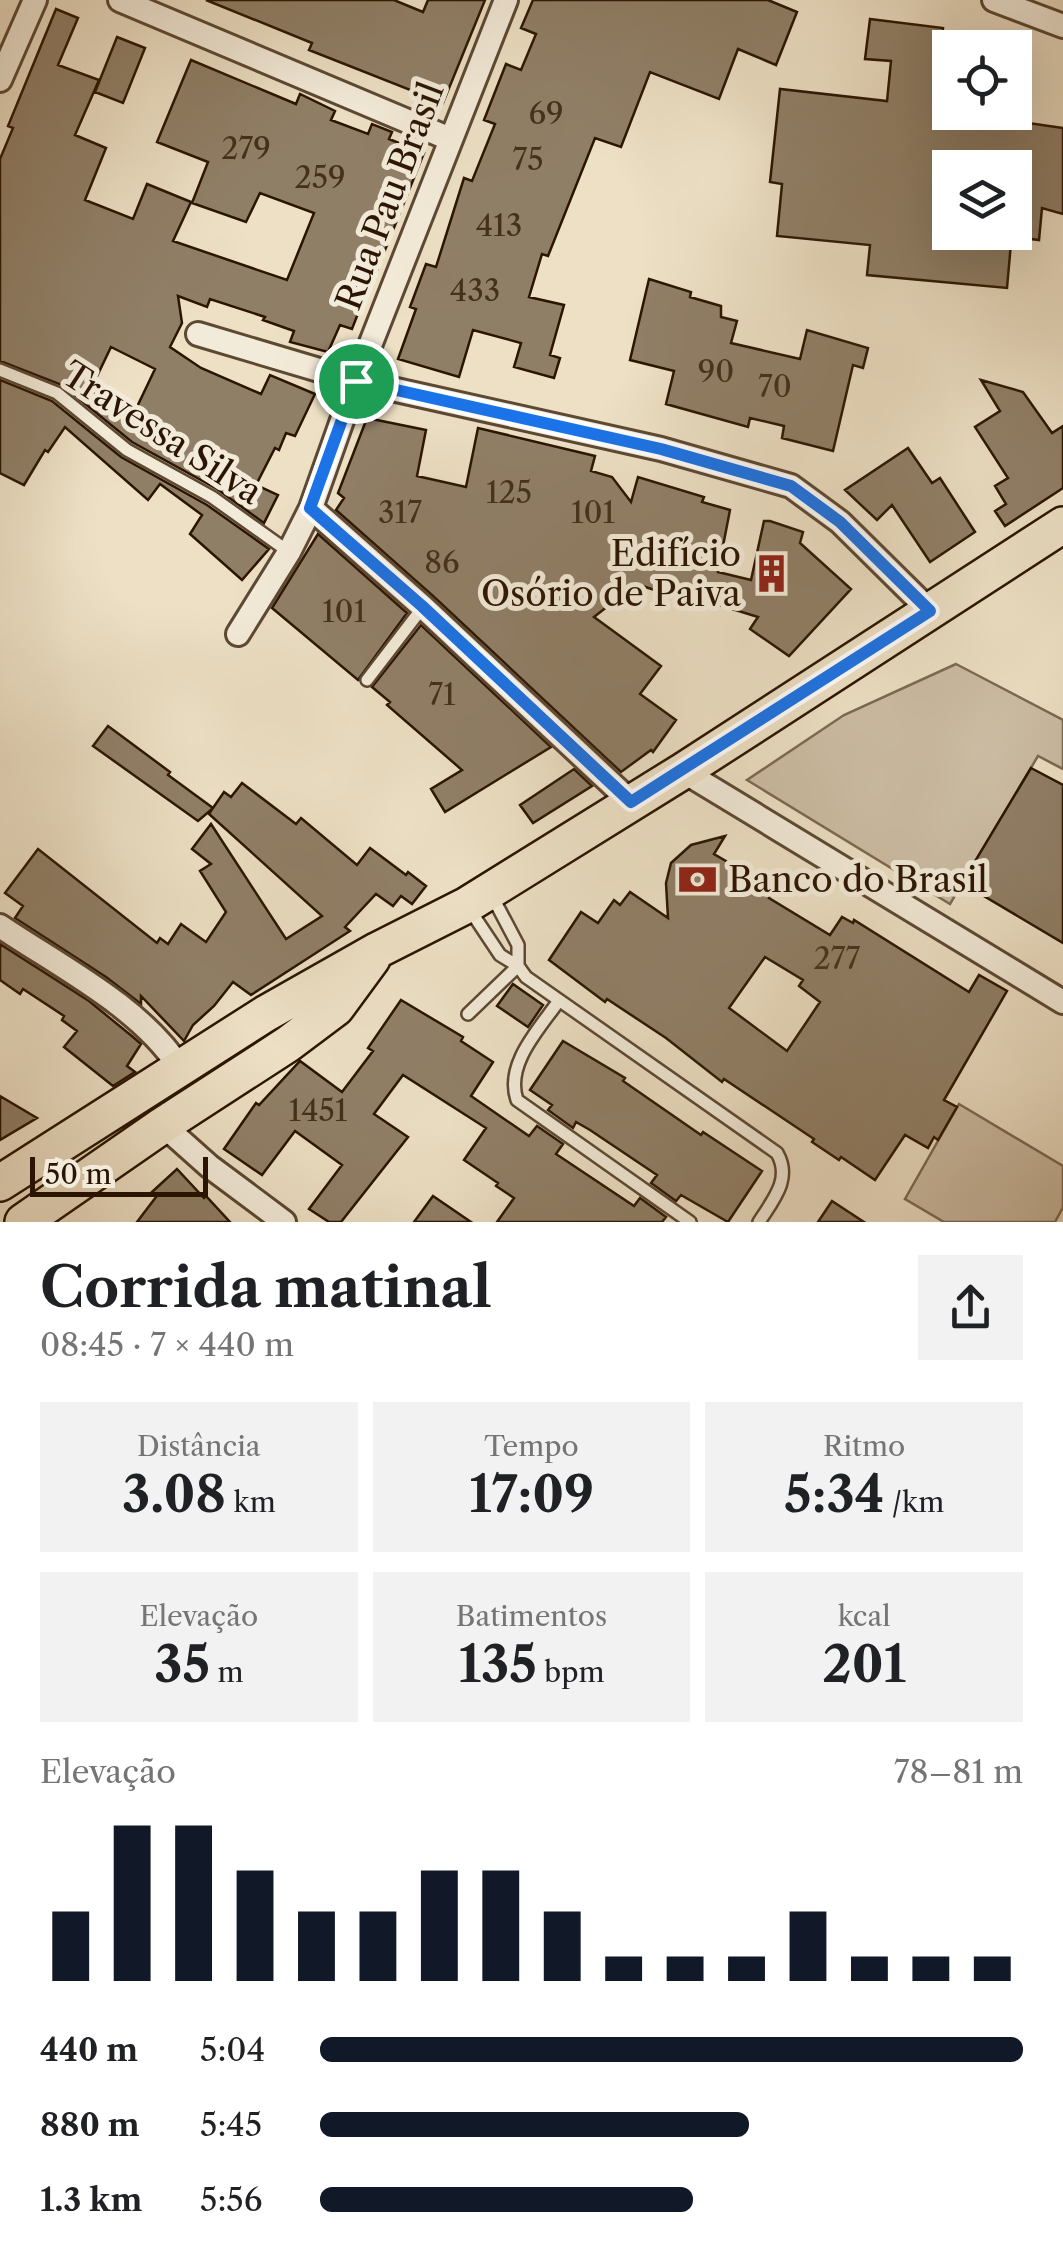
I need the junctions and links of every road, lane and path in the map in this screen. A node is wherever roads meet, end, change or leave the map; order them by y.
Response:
1 (34, 0) edge
2 (120, 0) edge
3 (506, 0) edge
4 (994, 0) edge
5 (1063, 26) edge
6 (0, 80) edge
7 (450, 139) junction
8 (198, 334) dead end
9 (0, 370) edge
10 (356, 381) junction
11 (310, 508) junction
12 (1062, 527) edge
13 (289, 552) junction
14 (422, 606) junction
15 (930, 611) junction
16 (238, 634) dead end
17 (367, 680) dead end
18 (684, 771) junction
19 (631, 802) junction
20 (478, 898) junction
21 (0, 926) edge
22 (378, 950) junction
23 (518, 966) junction
24 (558, 1002) junction
25 (1063, 1002) edge
26 (468, 1014) dead end
27 (180, 1068) junction
28 (163, 1125) junction
29 (0, 1183) edge
30 (23, 1222) edge
31 (284, 1222) edge
32 (690, 1222) edge
33 (759, 1222) edge

1 - 6 street
2 - 7 street
3 - 7 street, Rua Pau Brasil
4 - 5 street
7 - 10 street, Rua Pau Brasil
8 - 10 street
9 - 13 lane, Travessa Silva
10 - 11 street, Rua Pau Brasil
10 - 15 street
11 - 13 street, Rua Pau Brasil
11 - 14 street
12 - 15 main road
13 - 16 street, Rua Pau Brasil
14 - 17 lane
14 - 19 street
15 - 18 main road
18 - 19 main road
18 - 25 street
19 - 20 main road
20 - 22 main road
20 - 23 lane
20 - 23 lane
21 - 27 street
22 - 27 main road
22 - 28 main road
23 - 24 lane
23 - 26 lane
24 - 32 lane
24 - 33 lane
27 - 29 main road
28 - 30 main road
28 - 31 street

